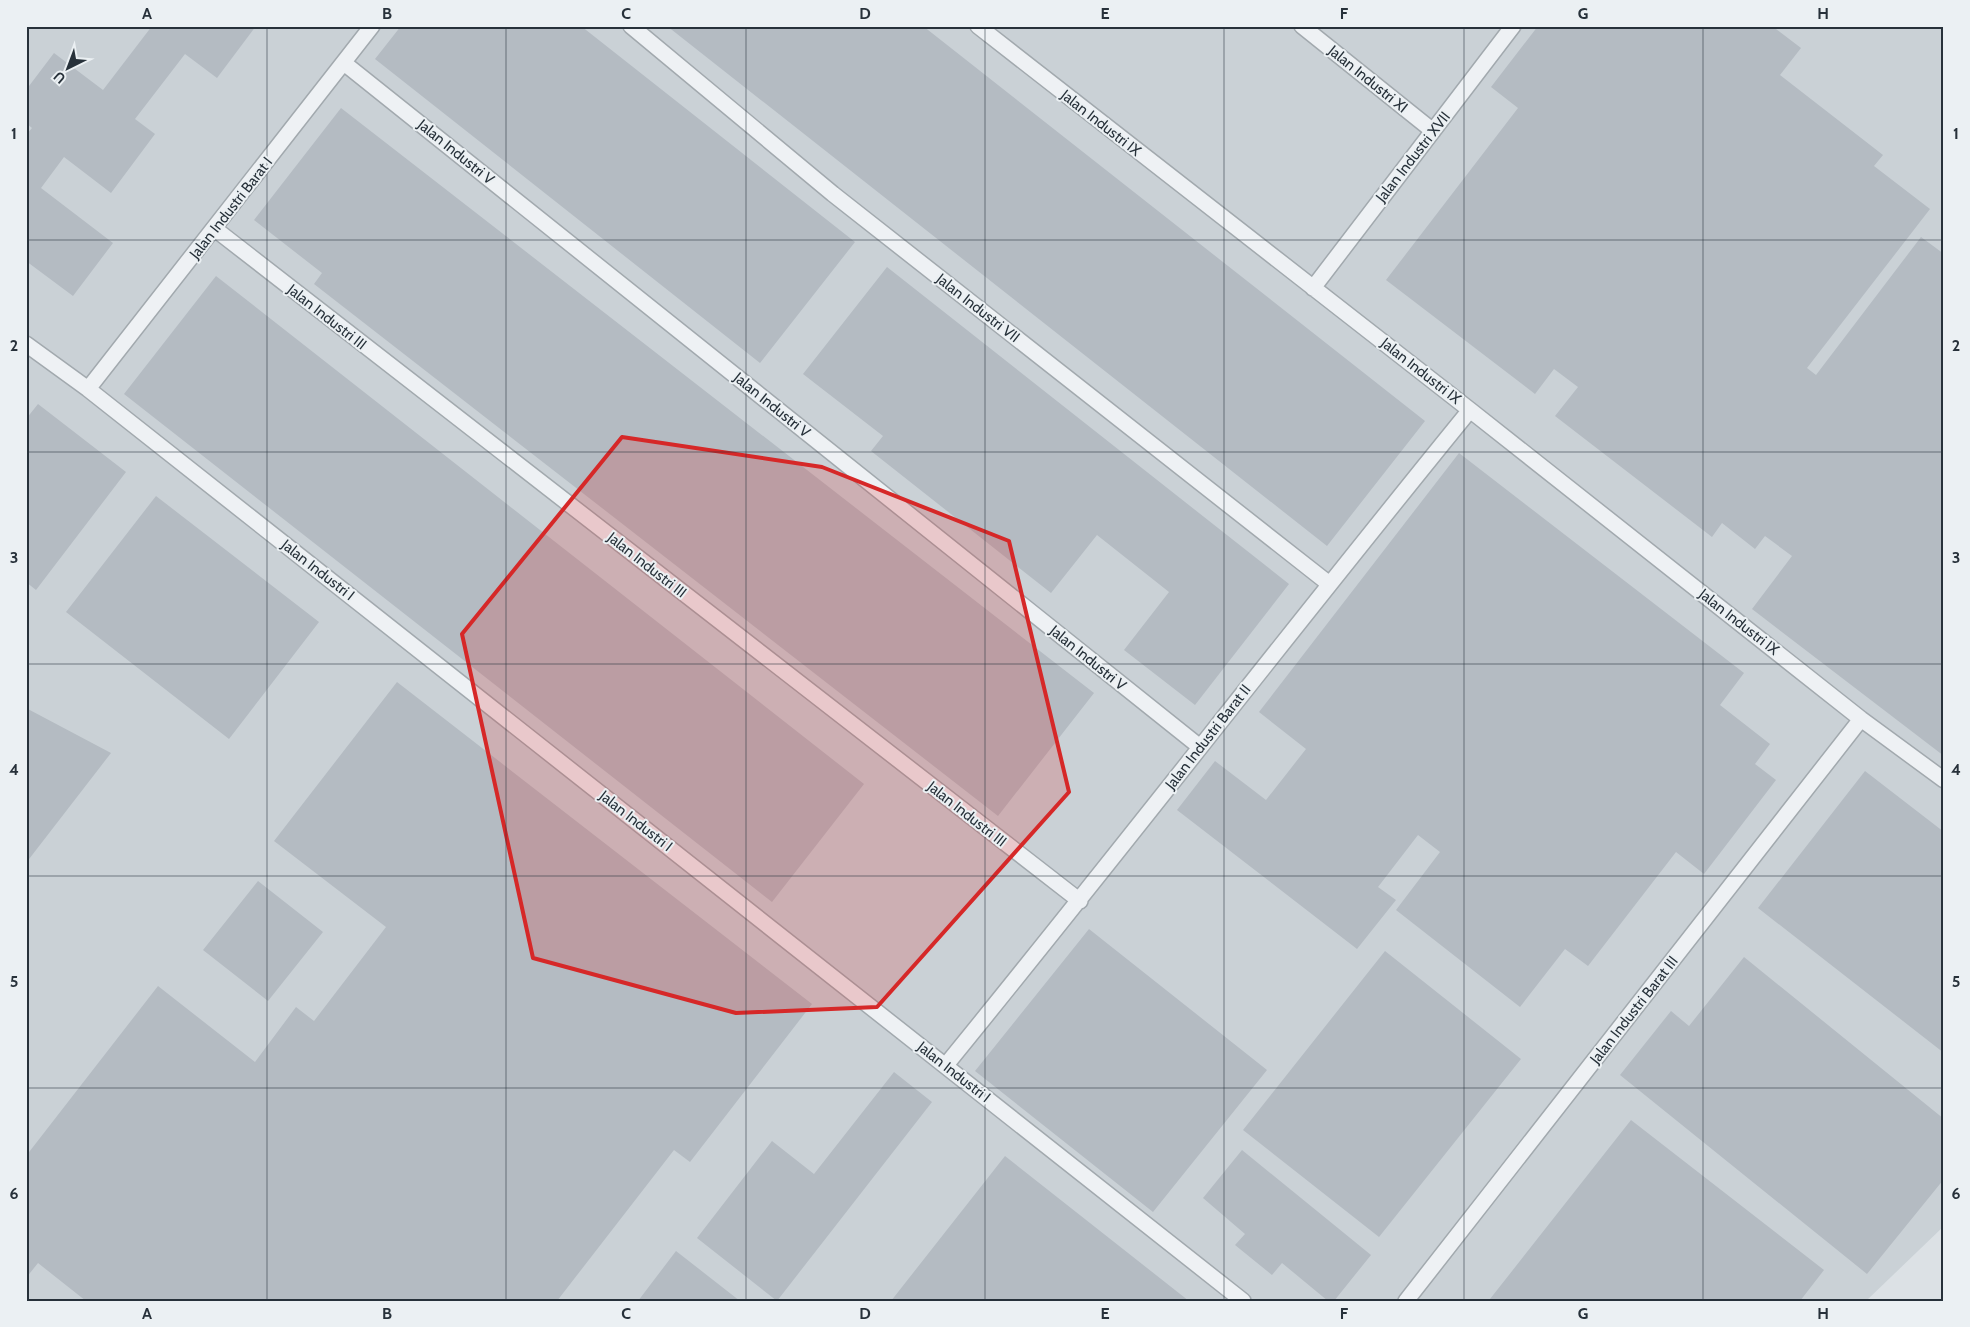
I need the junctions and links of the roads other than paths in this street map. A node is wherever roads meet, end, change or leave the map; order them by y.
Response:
1 (372, 26) edge
2 (631, 26) edge
3 (978, 26) edge
4 (1302, 26) edge
5 (1513, 26) edge
6 (344, 62) junction
7 (1433, 131) junction
8 (215, 230) junction
9 (1313, 288) junction
10 (26, 344) edge
11 (88, 388) junction
12 (1470, 410) junction
13 (1328, 584) junction
14 (1862, 719) junction
15 (1200, 747) junction
16 (1944, 780) edge
17 (1080, 901) junction
18 (946, 1065) junction
19 (1243, 1301) edge
20 (1406, 1301) edge

1 - 6 lane, Jalan Industri Barat I
2 - 13 lane, Jalan Industri VII
3 - 9 lane, Jalan Industri IX
4 - 7 lane, Jalan Industri XI
5 - 7 lane, Jalan Industri XVII
6 - 8 lane, Jalan Industri Barat I
6 - 15 lane, Jalan Industri V
7 - 9 lane, Jalan Industri XVII
8 - 11 lane, Jalan Industri Barat I
8 - 17 lane, Jalan Industri III
9 - 12 lane, Jalan Industri IX
10 - 11 lane, Jalan Industri I
11 - 18 lane, Jalan Industri I
12 - 13 lane, Jalan Industri Barat II
12 - 14 lane, Jalan Industri IX
13 - 15 lane, Jalan Industri Barat II
14 - 16 lane, Jalan Industri IX
14 - 20 lane, Jalan Industri Barat III
15 - 17 lane, Jalan Industri Barat II
17 - 18 lane, Jalan Industri Barat II
18 - 19 lane, Jalan Industri I

